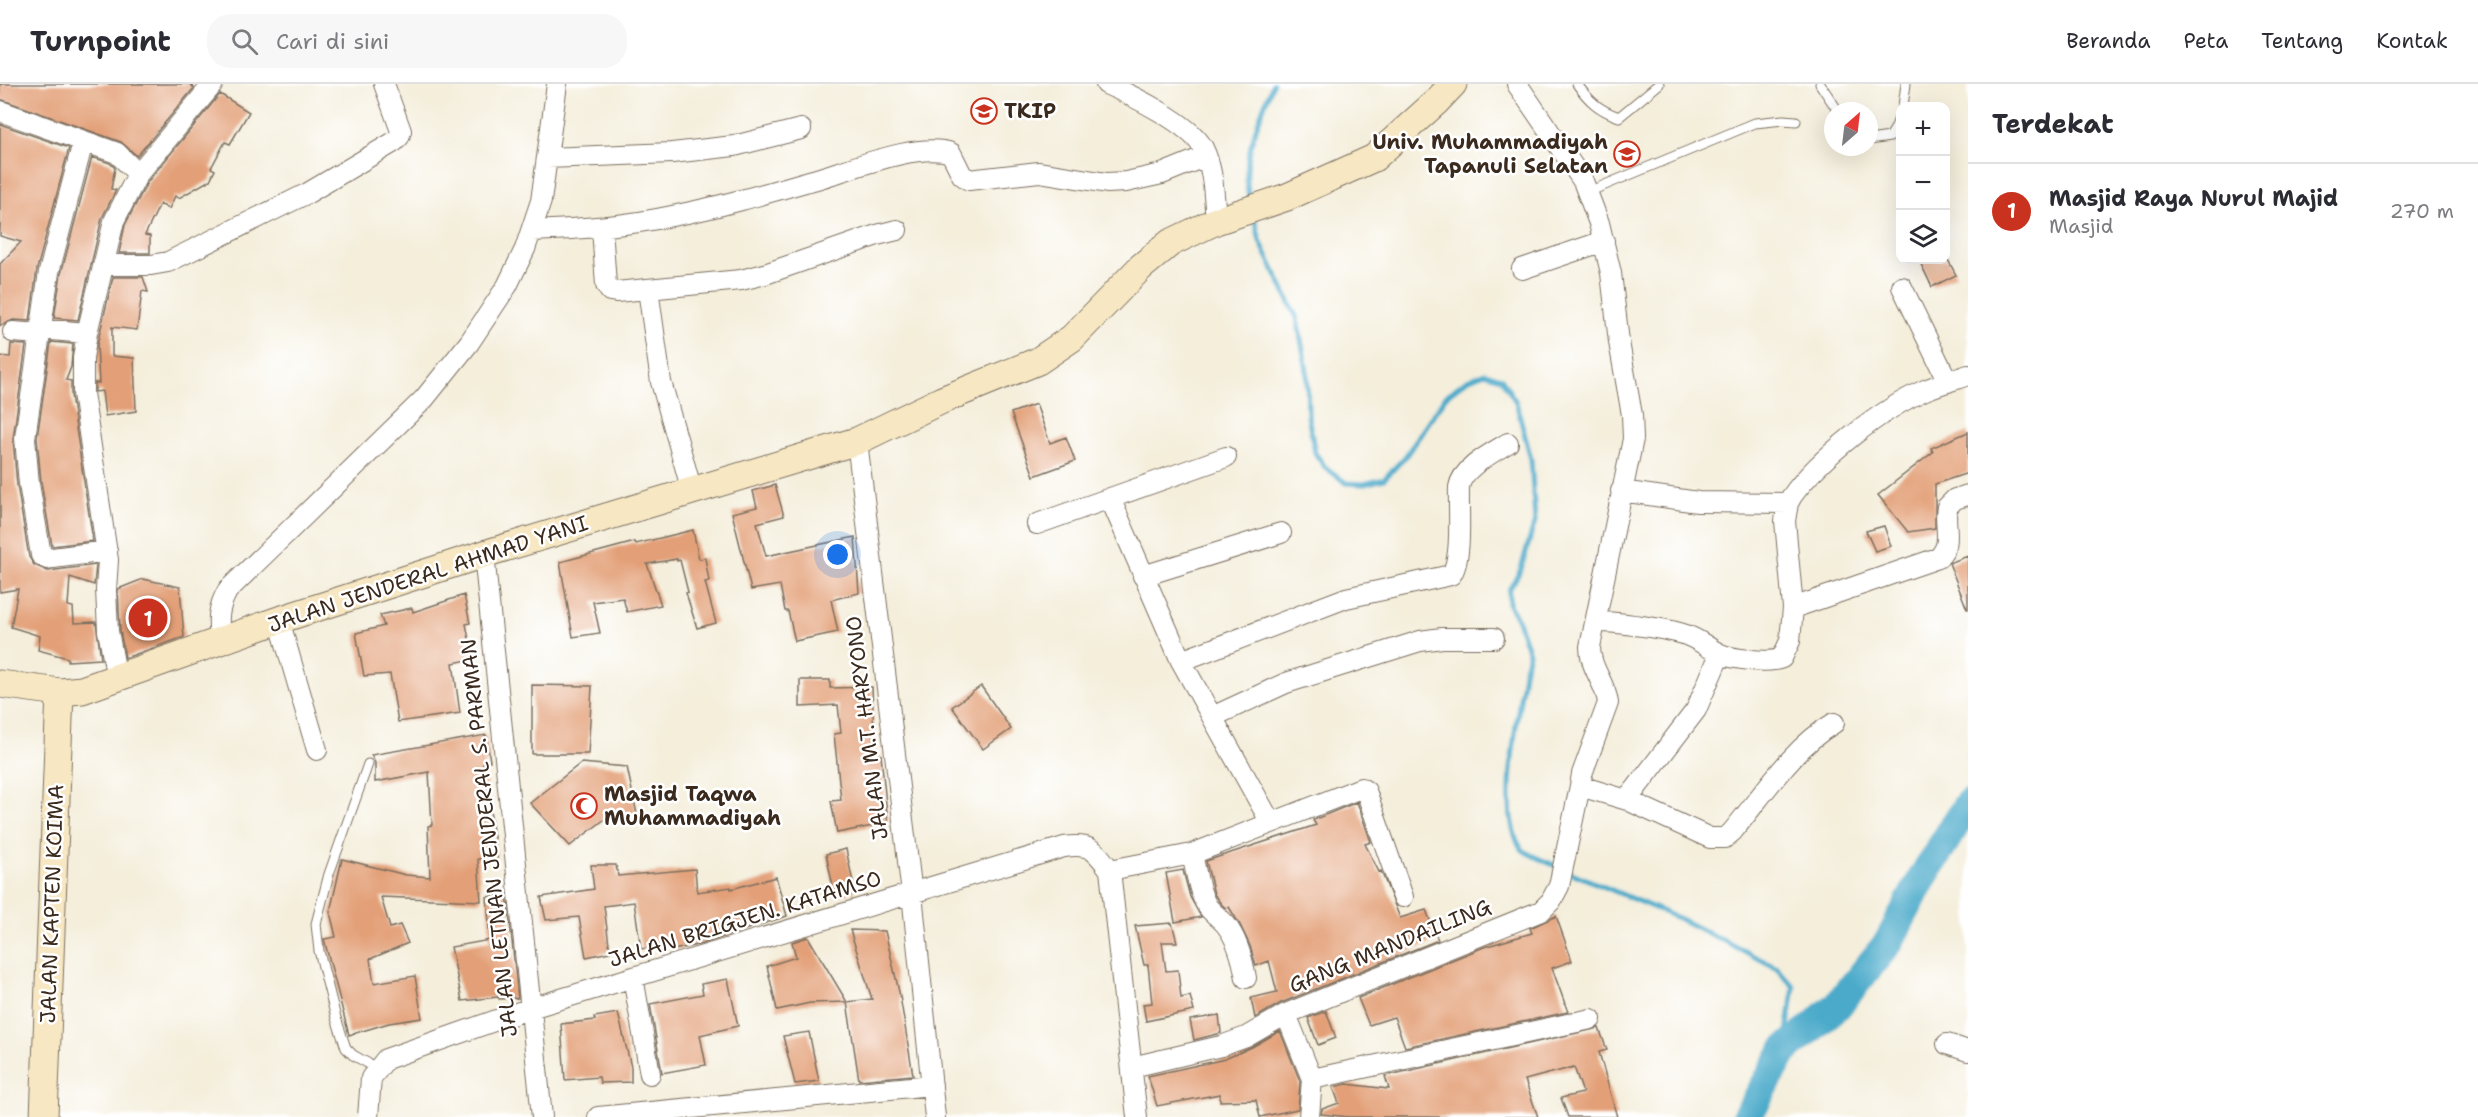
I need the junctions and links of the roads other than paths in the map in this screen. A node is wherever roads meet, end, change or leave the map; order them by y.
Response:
1 (384, 84) edge
2 (557, 84) edge
3 (1106, 84) edge
4 (1453, 84) edge
5 (1517, 84) edge
6 (1576, 84) edge
7 (1659, 84) edge
8 (1820, 84) edge
9 (1906, 84) edge
10 (206, 87) edge
11 (1832, 102) edge
12 (1904, 102) edge
13 (0, 111) edge
14 (1796, 121) dead end
15 (1896, 127) edge
16 (801, 129) dead end
17 (1878, 139) edge
18 (83, 142) junction
19 (1206, 156) junction
20 (547, 158) junction
21 (138, 174) junction
22 (1588, 192) junction
23 (1224, 219) junction
24 (602, 228) junction
25 (897, 230) dead end
26 (532, 231) junction
27 (1604, 241) junction
28 (103, 265) junction
29 (1522, 269) dead end
30 (1902, 286) dead end
31 (648, 289) junction
32 (13, 332) dead end
33 (39, 332) junction
34 (87, 333) junction
35 (1968, 375) edge
36 (1948, 382) junction
37 (857, 441) junction
38 (1508, 444) dead end
39 (1226, 457) dead end
40 (692, 491) junction
41 (1621, 491) junction
42 (1968, 495) edge
43 (1110, 498) junction
44 (1788, 503) junction
45 (1037, 524) dead end
46 (1281, 532) dead end
47 (107, 551) junction
48 (484, 554) junction
49 (1143, 576) junction
50 (1793, 608) junction
51 (279, 620) junction
52 (1595, 622) junction
53 (1494, 638) dead end
54 (219, 642) junction
55 (1720, 654) junction
56 (1181, 661) junction
57 (117, 679) junction
58 (0, 684) edge
59 (60, 692) junction
60 (1212, 717) junction
61 (1834, 723) dead end
62 (317, 750) dead end
63 (368, 764) dead end
64 (1581, 786) junction
65 (1627, 800) junction
66 (1271, 823) junction
67 (1192, 854) junction
68 (1110, 870) junction
69 (912, 894) junction
70 (1403, 897) dead end
71 (633, 977) junction
72 (1246, 978) dead end
73 (531, 1008) junction
74 (1286, 1014) junction
75 (1591, 1019) dead end
76 (1947, 1044) dead end
77 (1968, 1051) edge
78 (382, 1064) junction
79 (1132, 1067) junction
80 (650, 1074) dead end
81 (1312, 1079) junction
82 (932, 1085) junction
83 (44, 1117) edge
84 (368, 1117) edge
85 (542, 1117) edge
86 (598, 1117) edge
87 (935, 1117) edge
88 (1137, 1117) edge
89 (1309, 1117) edge

1 - 28 street
2 - 20 street
3 - 19 street
4 - 23 street, JALAN JENDERAL AHMAD YANI
5 - 22 street, GANG MANDAILING
6 - 7 lane
8 - 11 lane
9 - 12 lane
10 - 21 street
13 - 18 street
14 - 22 lane
15 - 17 lane
16 - 20 street
18 - 21 street
18 - 33 street
19 - 23 street
19 - 24 street
20 - 26 street
21 - 28 street
22 - 27 street, GANG MANDAILING
23 - 37 street, JALAN JENDERAL AHMAD YANI
24 - 26 street
24 - 31 street
25 - 31 street
26 - 54 street
27 - 29 street
27 - 41 street, GANG MANDAILING
28 - 34 street
30 - 36 street
31 - 40 street
32 - 33 street
33 - 34 street
33 - 47 street
34 - 47 street
35 - 36 street
36 - 44 street
37 - 40 street, JALAN JENDERAL AHMAD YANI
37 - 69 street, JALAN M.T. HARYONO
38 - 56 street
39 - 43 street
40 - 48 street, JALAN JENDERAL AHMAD YANI
41 - 44 street
41 - 52 street, GANG MANDAILING
42 - 50 street
43 - 45 street
43 - 49 street
44 - 50 street
46 - 49 street
47 - 57 street
48 - 51 street, JALAN JENDERAL AHMAD YANI
48 - 73 street, JALAN LETNAN JENDERAL S. PARMAN
49 - 56 street
50 - 55 street
51 - 54 street, JALAN JENDERAL AHMAD YANI
51 - 62 street
52 - 55 street
52 - 64 street, GANG MANDAILING
53 - 60 street
54 - 57 street, JALAN JENDERAL AHMAD YANI
55 - 65 street
56 - 60 street
57 - 59 street, JALAN JENDERAL AHMAD YANI
58 - 59 street, JALAN JENDERAL AHMAD YANI
59 - 83 street, JALAN KAPTEN KOIMA
60 - 66 street
61 - 65 street
63 - 78 lane
64 - 65 street
64 - 74 street, GANG MANDAILING
66 - 67 street
66 - 70 street
67 - 68 street
67 - 72 street
68 - 69 street, JALAN BRIGJEN. KATAMSO
68 - 79 street
69 - 71 street, JALAN BRIGJEN. KATAMSO
69 - 82 street, JALAN M.T. HARYONO
71 - 73 street, JALAN BRIGJEN. KATAMSO
71 - 80 street
73 - 78 street, JALAN BRIGJEN. KATAMSO
73 - 85 street, JALAN LETNAN JENDERAL S. PARMAN
74 - 79 street, GANG MANDAILING
74 - 81 street
75 - 81 street
76 - 77 street
78 - 84 street
79 - 88 street
81 - 89 street
82 - 86 street
82 - 87 street, JALAN M.T. HARYONO

